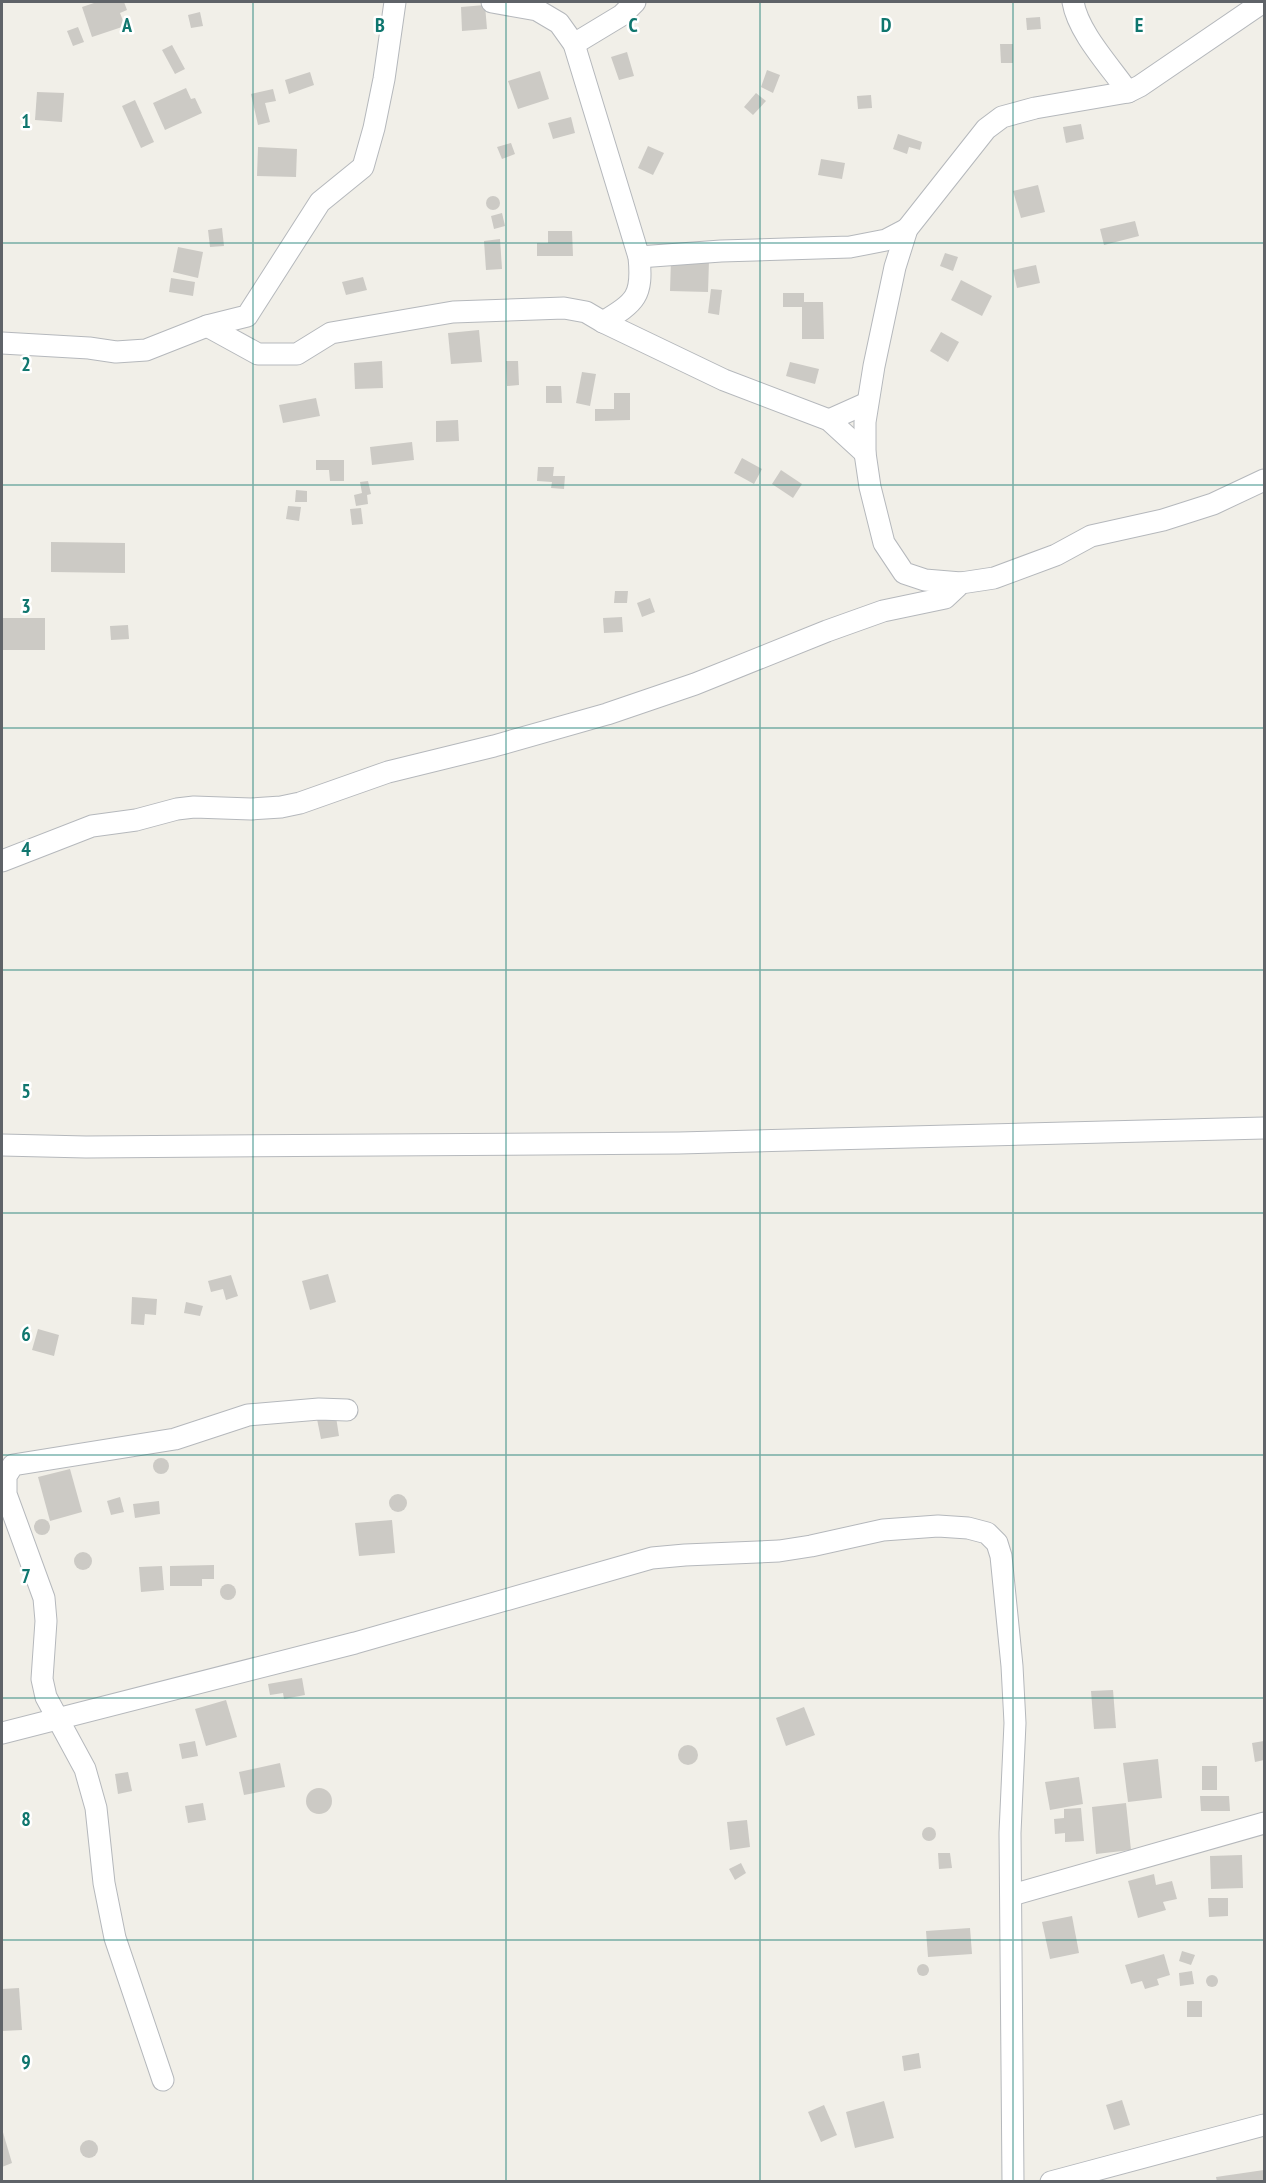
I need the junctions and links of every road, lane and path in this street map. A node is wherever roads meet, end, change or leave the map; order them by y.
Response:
1 (395, 2) edge
2 (492, 2) edge
3 (635, 2) edge
4 (1072, 2) edge
5 (1263, 2) edge
6 (574, 44) junction
7 (1128, 92) junction
8 (907, 229) junction
9 (639, 257) junction
10 (603, 322) junction
11 (207, 326) junction
12 (2, 343) edge
13 (867, 403) junction
14 (829, 420) junction
15 (865, 453) junction
16 (1264, 480) edge
17 (961, 583) junction
18 (2, 861) edge
19 (1264, 1128) edge
20 (2, 1145) edge
21 (347, 1410) dead end
22 (57, 1718) junction
23 (2, 1733) edge
24 (1264, 1823) edge
25 (1012, 1895) junction
26 (163, 2080) dead end
27 (1264, 2126) edge
28 (1013, 2181) edge
29 (1051, 2181) edge

1 - 11 street
2 - 6 street
3 - 6 street
4 - 7 street
5 - 7 street
6 - 9 street
7 - 8 street
8 - 9 street
8 - 13 street
9 - 10 street
10 - 11 street
10 - 14 street
11 - 12 street
13 - 14 street
13 - 15 street
14 - 15 street
15 - 17 street
16 - 17 street
17 - 18 street
19 - 20 street
21 - 22 street
22 - 23 street
22 - 25 street
22 - 26 street
24 - 25 street
25 - 28 street
27 - 29 street

